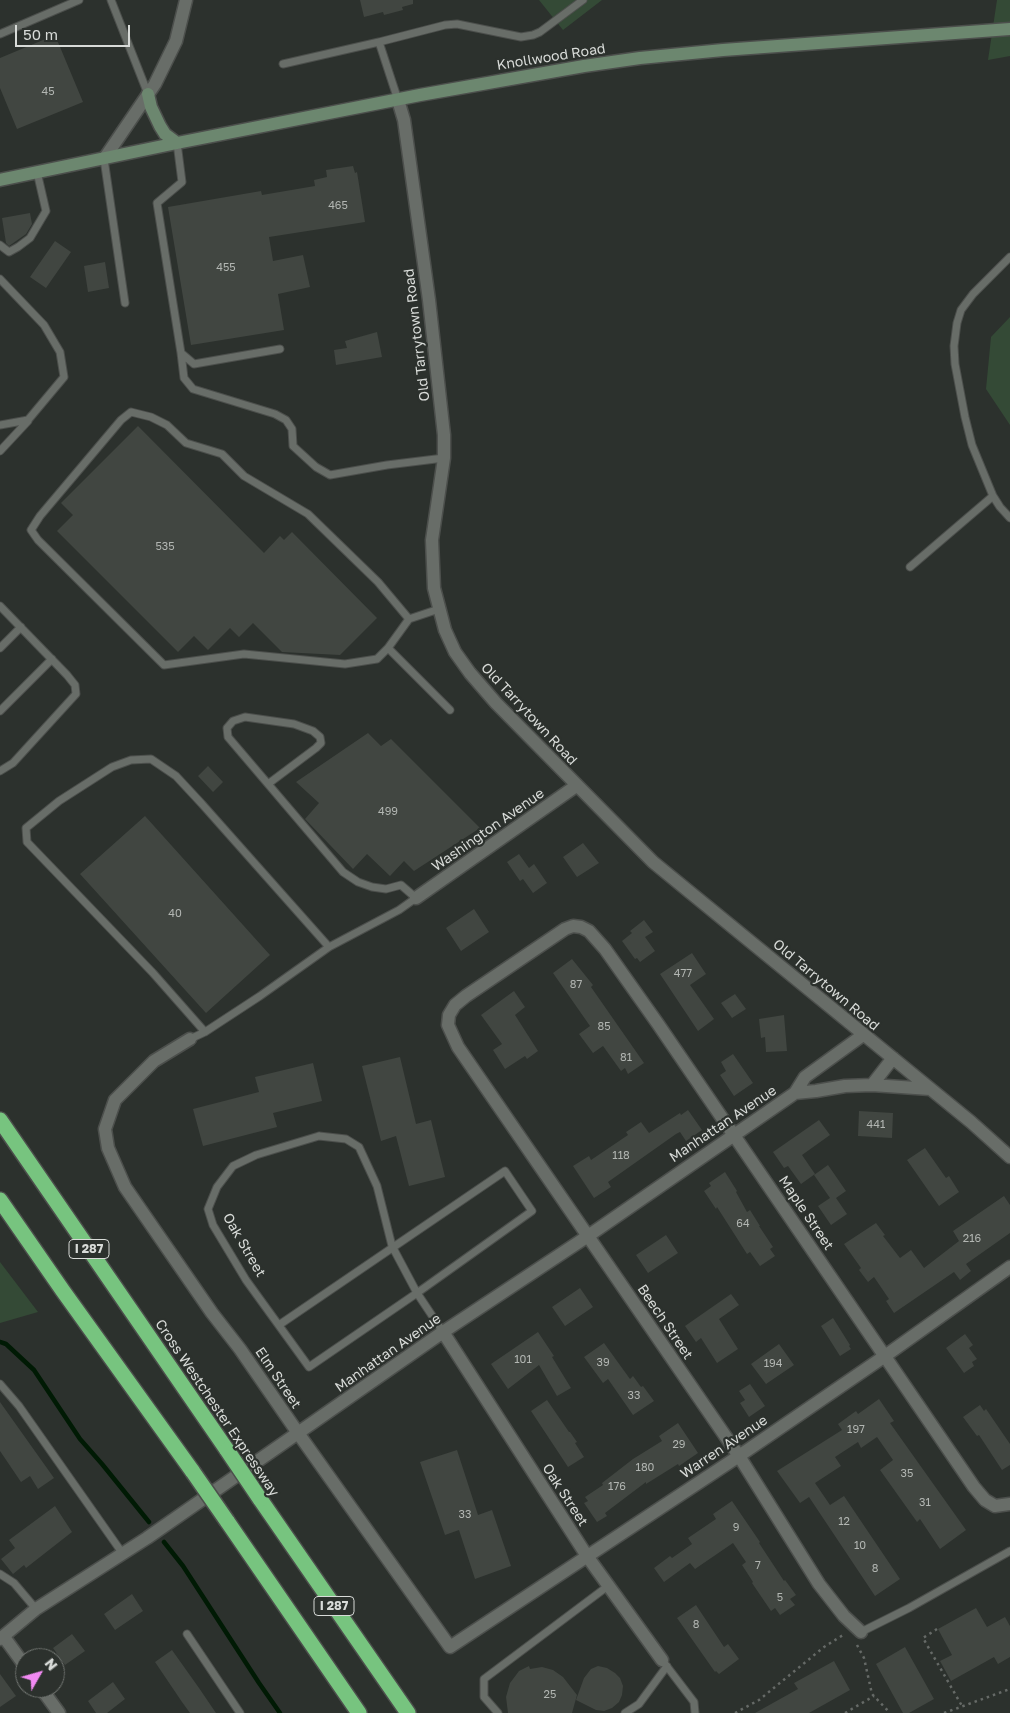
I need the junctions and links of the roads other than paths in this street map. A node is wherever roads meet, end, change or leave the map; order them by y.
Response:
1 (79, 0) edge
2 (111, 0) edge
3 (186, 0) edge
4 (583, 0) edge
5 (1010, 29) edge
6 (0, 34) edge
7 (379, 42) junction
8 (283, 64) dead end
9 (148, 94) junction
10 (398, 100) junction
11 (177, 143) junction
12 (104, 159) junction
13 (37, 172) junction
14 (1, 176) edge
15 (0, 245) edge
16 (1010, 257) edge
17 (0, 278) edge
18 (125, 303) dead end
19 (280, 349) dead end
20 (181, 353) junction
21 (28, 420) junction
22 (0, 425) edge
23 (0, 451) edge
24 (444, 458) junction
25 (993, 496) junction
26 (1010, 518) edge
27 (910, 567) dead end
28 (0, 606) edge
29 (439, 609) junction
30 (408, 619) junction
31 (21, 627) junction
32 (0, 648) edge
33 (388, 648) junction
34 (52, 659) junction
35 (0, 710) edge
36 (450, 710) dead end
37 (0, 771) edge
38 (268, 784) junction
39 (576, 786) junction
40 (416, 898) junction
41 (329, 947) junction
42 (448, 1025) joint
43 (205, 1032) junction
44 (863, 1035) junction
45 (190, 1039) joint
46 (893, 1058) junction
47 (872, 1085) junction
48 (930, 1089) junction
49 (795, 1093) junction
50 (0, 1120) edge
51 (734, 1134) junction
52 (1010, 1157) edge
53 (0, 1200) edge
54 (588, 1236) junction
55 (392, 1246) junction
56 (1010, 1267) edge
57 (417, 1293) junction
58 (279, 1325) junction
59 (443, 1332) junction
60 (885, 1356) junction
61 (0, 1384) edge
62 (298, 1433) junction
63 (739, 1456) junction
64 (1010, 1504) edge
65 (1010, 1551) edge
66 (122, 1554) junction
67 (587, 1556) junction
68 (0, 1574) edge
69 (608, 1586) junction
70 (36, 1609) junction
71 (855, 1631) joint
72 (186, 1634) dead end
73 (2, 1638) edge
74 (450, 1647) joint
75 (15, 1654) edge
76 (664, 1663) junction
77 (48, 1698) edge
78 (59, 1713) edge
79 (240, 1713) edge
80 (359, 1713) edge
81 (408, 1713) edge
82 (498, 1713) edge
83 (625, 1713) edge
84 (695, 1713) edge

1 - 6 lane
2 - 9 lane
3 - 9 street
4 - 7 lane
5 - 10 main road, Knollwood Road
7 - 8 lane
7 - 10 lane
9 - 11 main road
9 - 12 street
10 - 11 main road, Knollwood Road
10 - 24 street, Old Tarrytown Road
11 - 12 main road, Knollwood Road
11 - 20 lane
12 - 13 main road, Knollwood Road
12 - 18 lane
13 - 14 main road, Knollwood Road
13 - 15 lane
16 - 25 lane
17 - 21 lane
19 - 20 lane
20 - 24 lane
21 - 22 lane
21 - 23 lane
24 - 29 street, Old Tarrytown Road
25 - 26 lane
25 - 27 lane
28 - 31 lane
29 - 30 lane
29 - 39 street, Old Tarrytown Road
30 - 33 lane
30 - 33 lane
31 - 32 lane
31 - 34 lane
33 - 36 lane
34 - 35 lane
34 - 37 lane
38 - 38 lane
38 - 40 lane
39 - 40 street, Washington Avenue
39 - 44 street, Old Tarrytown Road
40 - 41 lane
41 - 43 lane
41 - 43 lane
42 - 51 street, Maple Street
42 - 54 street, Beech Street
43 - 45 lane
44 - 46 street, Old Tarrytown Road
44 - 49 street, Manhattan Avenue
45 - 62 street, Elm Street
46 - 47 street
46 - 48 street, Old Tarrytown Road
47 - 48 street, Manhattan Avenue
47 - 49 street, Manhattan Avenue
48 - 52 street, Old Tarrytown Road
49 - 51 street, Manhattan Avenue
50 - 81 highway, Cross Westchester Expressway / I 287, bridge
51 - 54 street, Manhattan Avenue
51 - 60 street, Maple Street
53 - 80 highway, I 287, bridge
54 - 59 street, Manhattan Avenue
54 - 63 street, Beech Street
55 - 57 lane, Oak Street
55 - 57 lane
55 - 58 lane
55 - 58 lane, Oak Street
56 - 60 street, Warren Avenue
57 - 58 lane, Oak Street
57 - 59 lane, Oak Street
59 - 62 street, Manhattan Avenue
59 - 67 street, Oak Street
60 - 63 street, Warren Avenue
60 - 64 street, Maple Street
61 - 66 lane
62 - 66 street, Manhattan Avenue
62 - 74 street, Elm Street
63 - 67 street, Warren Avenue
63 - 71 street, Beech Street
65 - 71 lane
66 - 70 street, Manhattan Avenue
67 - 69 street, Oak Street
67 - 74 street, Warren Avenue
68 - 70 lane
69 - 76 street, Oak Street
69 - 82 lane
70 - 73 street, Manhattan Avenue
72 - 79 lane
73 - 75 street
76 - 83 lane
76 - 84 lane
77 - 78 street

